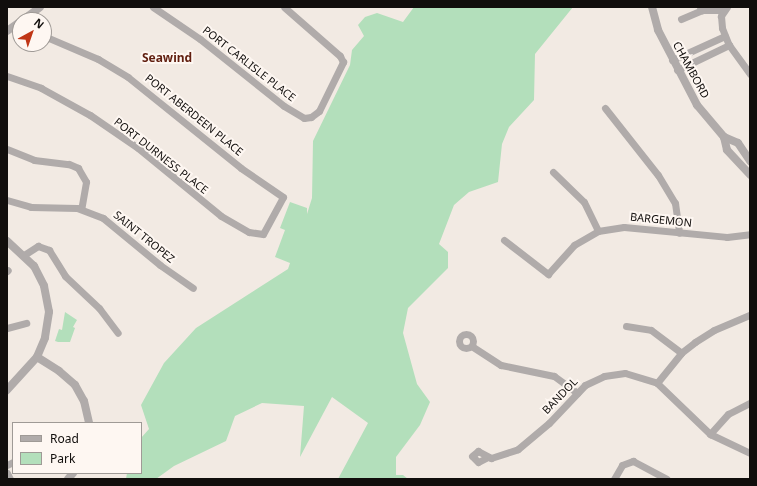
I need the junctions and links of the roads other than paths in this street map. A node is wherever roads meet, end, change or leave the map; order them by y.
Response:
1 (153, 7) edge
2 (284, 7) edge
3 (652, 7) edge
4 (725, 8) edge
5 (701, 9) edge
6 (681, 19) dead end
7 (725, 36) junction
8 (52, 39) edge
9 (729, 45) junction
10 (672, 60) junction
11 (677, 70) junction
12 (750, 74) edge
13 (7, 76) edge
14 (605, 108) dead end
15 (724, 140) junction
16 (7, 149) edge
17 (749, 159) edge
18 (740, 165) junction
19 (553, 172) dead end
20 (750, 175) edge
21 (283, 197) joint
22 (7, 200) edge
23 (81, 209) junction
24 (598, 231) junction
25 (679, 233) junction
26 (750, 234) edge
27 (504, 240) dead end
28 (7, 242) edge
29 (24, 255) junction
30 (193, 288) dead end
31 (750, 315) edge
32 (26, 323) dead end
33 (626, 326) dead end
34 (7, 328) edge
35 (118, 333) dead end
36 (473, 347) dead end
37 (681, 353) junction
38 (37, 357) junction
39 (657, 383) junction
40 (7, 390) edge
41 (577, 393) junction
42 (750, 403) edge
43 (89, 422) edge
44 (710, 434) junction
45 (750, 452) edge
46 (488, 457) dead end
47 (7, 473) edge
48 (10, 479) edge
49 (614, 479) edge
50 (667, 479) edge

1 - 2 street, PORT CARLISLE PLACE
3 - 10 street, CHAMBORD
4 - 5 street
4 - 7 street
5 - 6 street
7 - 9 street
7 - 10 street
8 - 21 street, PORT ABERDEEN PLACE
9 - 11 street
9 - 12 street
10 - 11 street, CHAMBORD
11 - 15 street, CHAMBORD
13 - 21 street, PORT DURNESS PLACE
14 - 25 street
15 - 17 street, CHAMBORD
15 - 18 street, CHAMBORD
16 - 23 street
17 - 18 street
18 - 20 street, CHAMBORD
19 - 24 street
22 - 23 street, SAINT TROPEZ
23 - 30 street, SAINT TROPEZ
24 - 25 street, BARGEMON
24 - 27 street, BARGEMON
25 - 26 street, BARGEMON
28 - 29 street
29 - 35 street
29 - 38 street
31 - 37 street
32 - 34 street
33 - 37 street
36 - 41 street
37 - 39 street
38 - 40 street
38 - 43 street
39 - 41 street, BANDOL
39 - 44 street, BANDOL
41 - 46 street, BANDOL
42 - 44 street
44 - 45 street, BANDOL
47 - 48 street
49 - 50 street

